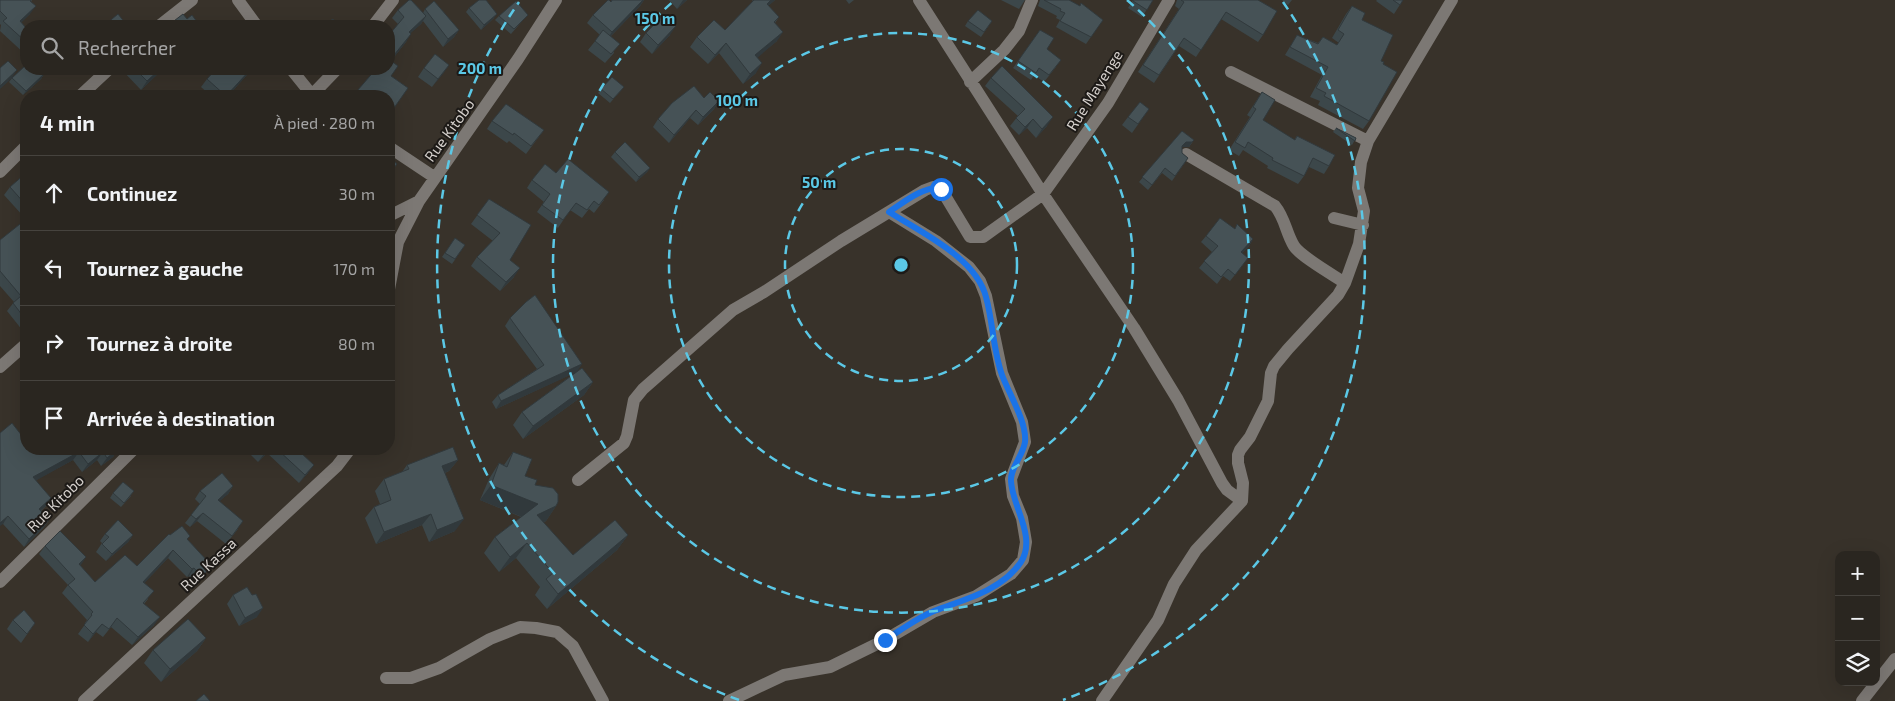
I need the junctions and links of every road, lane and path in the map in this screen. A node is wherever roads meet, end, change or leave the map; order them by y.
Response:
1 (192, 0) edge
2 (238, 0) edge
3 (393, 0) edge
4 (556, 0) edge
5 (919, 0) edge
6 (1032, 0) edge
7 (1168, 0) edge
8 (1452, 0) edge
9 (167, 20) edge
10 (253, 20) edge
11 (378, 20) edge
12 (1231, 72) dead end
13 (103, 75) edge
14 (297, 75) edge
15 (332, 75) edge
16 (970, 82) junction
17 (86, 90) edge
18 (311, 90) edge
19 (320, 90) edge
20 (1368, 141) junction
21 (395, 151) edge
22 (20, 152) edge
23 (1186, 154) edge
24 (0, 172) edge
25 (434, 177) junction
26 (1043, 194) junction
27 (419, 200) junction
28 (889, 212) junction
29 (395, 213) edge
30 (1334, 218) dead end
31 (1363, 225) junction
32 (395, 258) edge
33 (1345, 283) junction
34 (20, 349) edge
35 (0, 367) edge
36 (128, 455) edge
37 (345, 455) edge
38 (578, 480) dead end
39 (1242, 502) junction
40 (0, 582) edge
41 (1895, 659) edge
42 (386, 678) dead end
43 (84, 701) edge
44 (603, 701) edge
45 (729, 701) edge
46 (1102, 701) edge
47 (1862, 701) edge

1 - 9 street
2 - 10 street
3 - 11 street
4 - 25 street, Rue Kitobo
5 - 16 street
6 - 16 street
7 - 26 street, Rue Mayenge
8 - 20 street
12 - 20 street
13 - 17 street
14 - 18 street
15 - 19 street
16 - 26 street
20 - 31 street
21 - 25 street
22 - 24 street
23 - 33 street
25 - 27 street, Rue Kitobo
26 - 28 street, Rue Mayenge
26 - 39 street
27 - 29 street, Rue Kitobo
27 - 32 street
28 - 38 street
28 - 45 street
30 - 31 street
31 - 33 street
33 - 39 street
34 - 35 street
36 - 40 street, Rue Kitobo
37 - 43 street, Rue Kassa
39 - 46 street
41 - 47 street
42 - 44 street

